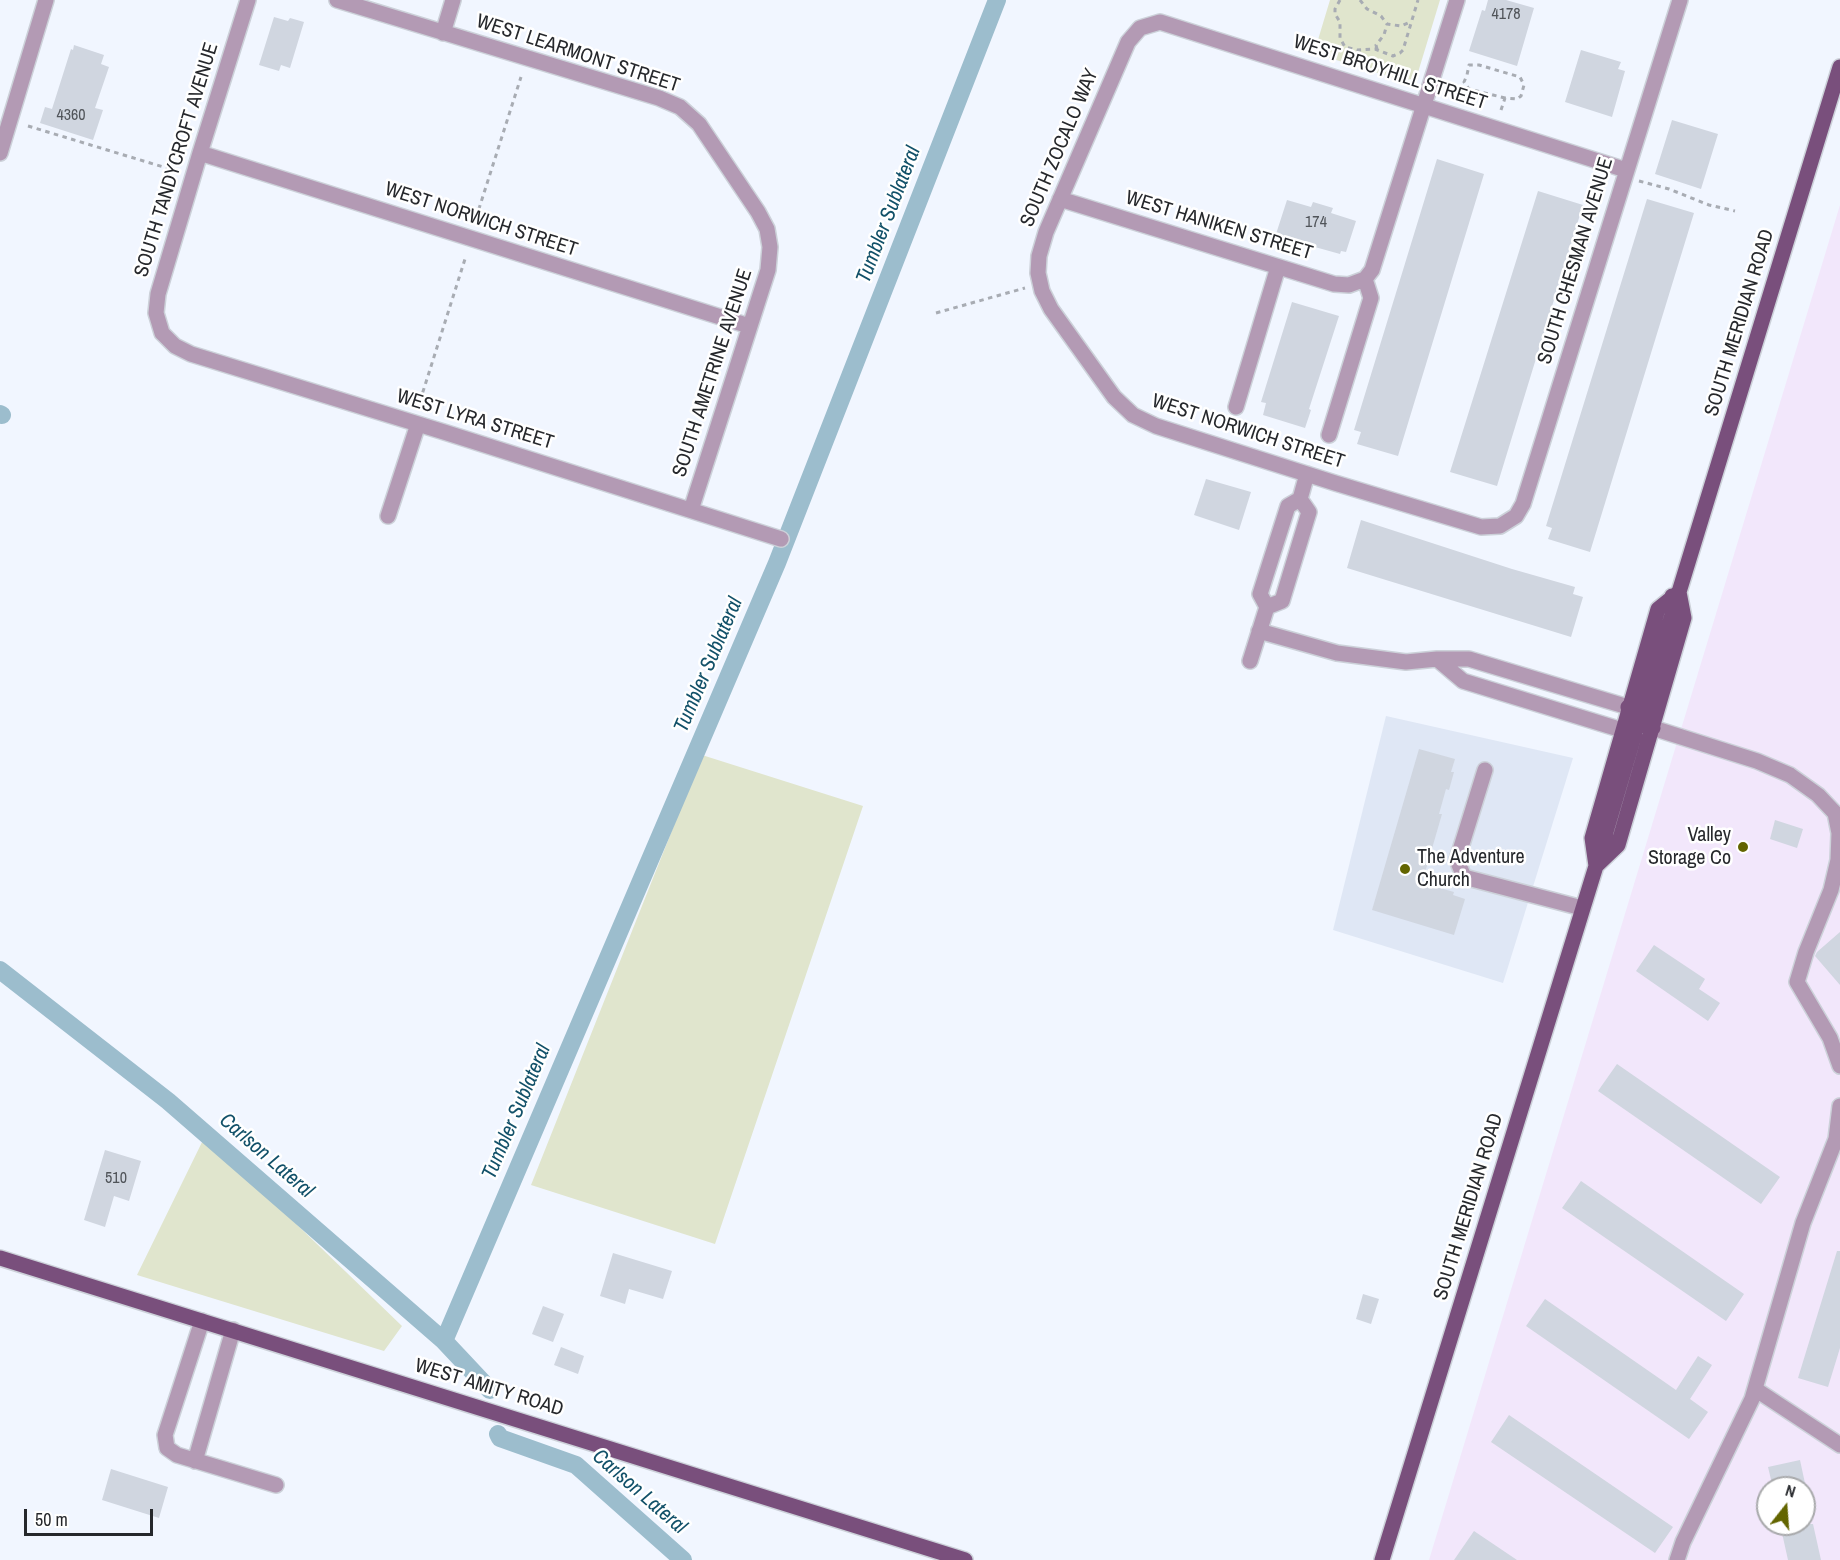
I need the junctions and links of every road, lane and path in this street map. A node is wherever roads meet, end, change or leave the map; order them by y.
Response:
1 (46, 0) edge
2 (248, 0) edge
3 (337, 0) edge
4 (453, 0) edge
5 (1340, 0) edge
6 (1360, 0) edge
7 (1418, 0) edge
8 (1457, 0) edge
9 (1680, 0) edge
10 (1412, 21) junction
11 (1387, 24) junction
12 (1140, 28) joint
13 (443, 33) junction
14 (1378, 50) junction
15 (1840, 67) edge
16 (521, 77) dead end
17 (1505, 98) junction
18 (1424, 106) junction
19 (1501, 110) dead end
20 (28, 126) dead end
21 (0, 153) edge
22 (200, 153) junction
23 (170, 169) dead end
24 (1630, 174) junction
25 (1060, 199) junction
26 (1735, 211) dead end
27 (476, 218) dead end
28 (770, 247) joint
29 (465, 259) dead end
30 (1278, 267) junction
31 (1365, 279) junction
32 (1025, 288) dead end
33 (1042, 291) joint
34 (936, 312) dead end
35 (749, 326) junction
36 (162, 333) joint
37 (420, 401) dead end
38 (1236, 407) dead end
39 (418, 424) junction
40 (1329, 435) dead end
41 (1307, 474) junction
42 (1300, 498) junction
43 (691, 510) junction
44 (388, 516) dead end
45 (1500, 526) joint
46 (781, 539) dead end
47 (1675, 594) junction
48 (1267, 607) junction
49 (1260, 631) junction
50 (1437, 659) junction
51 (1250, 661) dead end
52 (1628, 707) junction
53 (1653, 728) junction
54 (1622, 730) junction
55 (1485, 770) dead end
56 (1600, 861) junction
57 (1582, 908) junction
58 (1840, 1066) edge
59 (1840, 1106) edge
60 (0, 1258) edge
61 (202, 1321) junction
62 (233, 1330) junction
63 (1755, 1389) junction
64 (1840, 1445) edge
65 (195, 1461) junction
66 (276, 1485) dead end
67 (965, 1560) edge
68 (1382, 1560) edge
69 (1677, 1560) edge

1 - 21 street
2 - 22 street, SOUTH TANDYCROFT AVENUE
3 - 13 street, WEST LEARMONT STREET
4 - 13 street
5 - 14 path
6 - 11 path
7 - 10 path
8 - 18 street
9 - 24 street, SOUTH CHESMAN AVENUE
10 - 11 path
10 - 14 path
11 - 14 path
12 - 18 street, WEST BROYHILL STREET
12 - 25 street, SOUTH ZOCALO WAY
13 - 28 street, WEST LEARMONT STREET
15 - 47 main road, SOUTH MERIDIAN ROAD
16 - 27 path
17 - 17 path
17 - 19 path
18 - 24 street, WEST BROYHILL STREET
18 - 31 street
20 - 23 path
22 - 35 street, WEST NORWICH STREET
22 - 36 street, SOUTH TANDYCROFT AVENUE
24 - 26 path
24 - 45 street, SOUTH CHESMAN AVENUE
25 - 30 street, WEST HANIKEN STREET
25 - 33 street, SOUTH ZOCALO WAY
28 - 35 street, SOUTH AMETRINE AVENUE
29 - 37 path
30 - 31 street, WEST HANIKEN STREET
30 - 38 street
31 - 40 street
32 - 34 path
33 - 41 street, WEST NORWICH STREET
35 - 43 street, SOUTH AMETRINE AVENUE
36 - 39 street, WEST LYRA STREET
39 - 43 street, WEST LYRA STREET
39 - 44 street
41 - 42 street
41 - 45 street, WEST NORWICH STREET
42 - 48 street
42 - 48 street
43 - 46 street, WEST LYRA STREET
47 - 52 main road, SOUTH MERIDIAN ROAD
47 - 53 main road, SOUTH MERIDIAN ROAD
48 - 49 street
49 - 50 street
49 - 51 street
50 - 52 street
50 - 54 street
52 - 54 main road, SOUTH MERIDIAN ROAD
52 - 56 main road
53 - 56 main road, SOUTH MERIDIAN ROAD
53 - 58 street
54 - 56 main road, SOUTH MERIDIAN ROAD
55 - 57 street
56 - 57 main road, SOUTH MERIDIAN ROAD
57 - 68 main road, SOUTH MERIDIAN ROAD
59 - 63 street
60 - 61 main road, WEST AMITY ROAD
61 - 62 main road, WEST AMITY ROAD
61 - 65 street
62 - 65 street
62 - 67 main road, WEST AMITY ROAD
63 - 64 street
63 - 69 street
65 - 66 street

